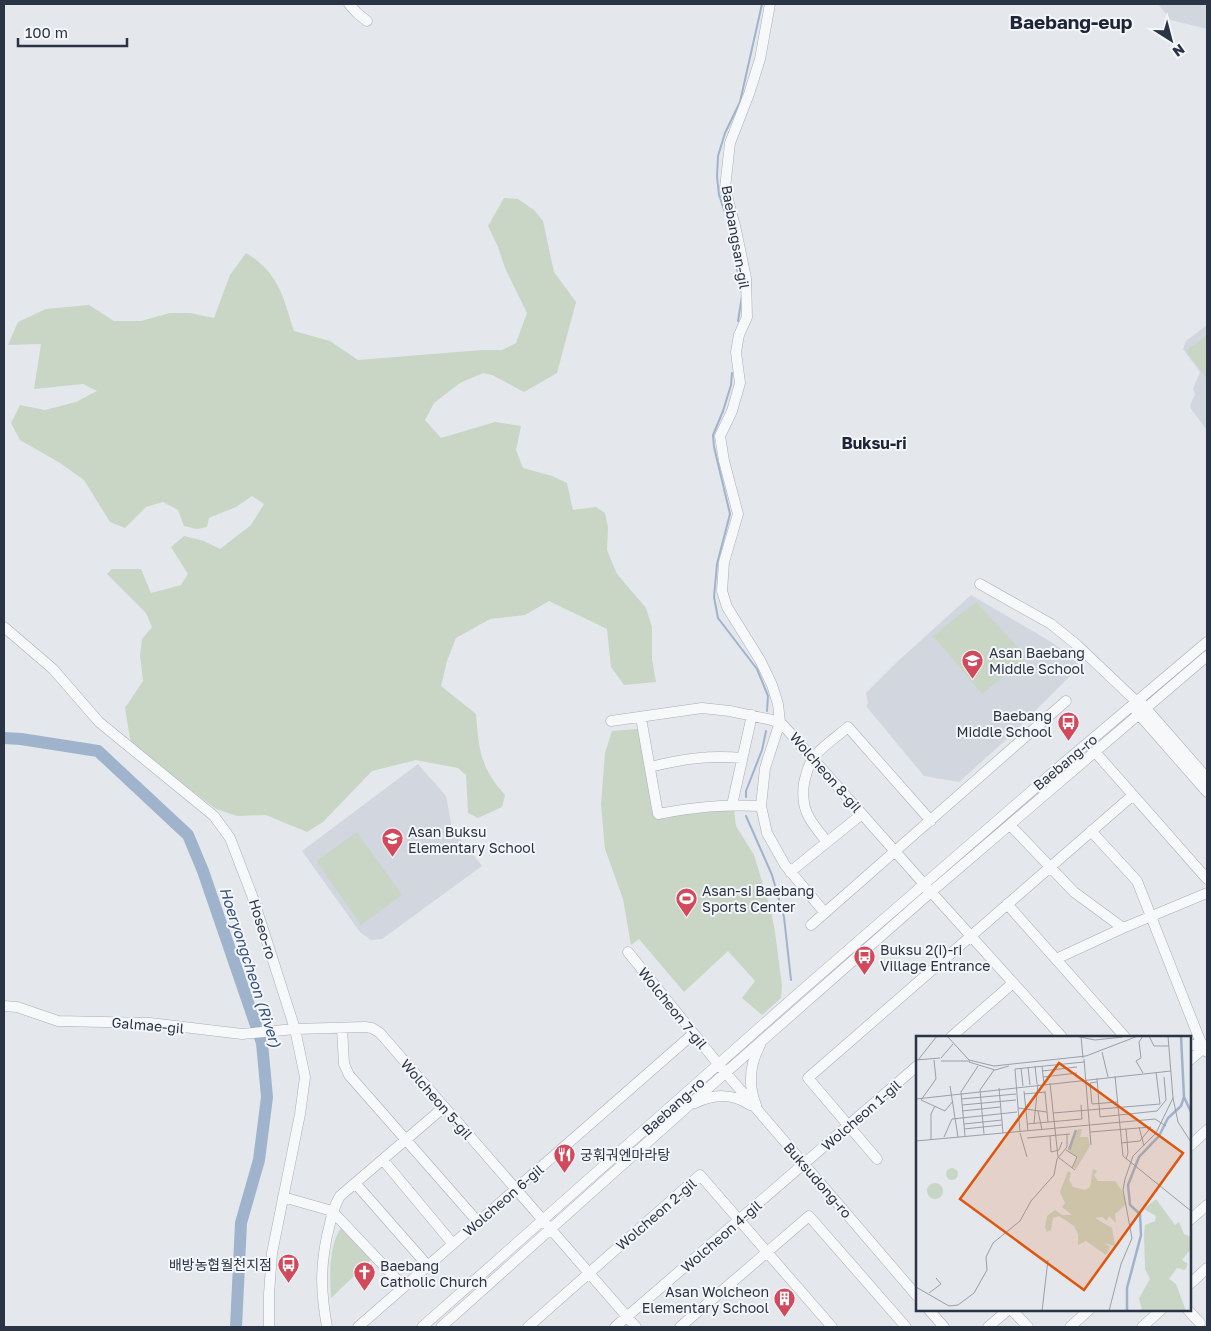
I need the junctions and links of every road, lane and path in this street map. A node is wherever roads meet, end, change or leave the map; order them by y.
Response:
1 (349, 4) edge
2 (770, 4) edge
3 (367, 21) dead end
4 (980, 584) dead end
5 (4, 627) edge
6 (1207, 642) edge
7 (1207, 656) edge
8 (1066, 701) dead end
9 (1136, 703) junction
10 (1143, 712) junction
11 (752, 716) junction
12 (641, 718) junction
13 (611, 721) dead end
14 (780, 722) junction
15 (1096, 753) junction
16 (813, 757) junction
17 (742, 758) junction
18 (650, 767) junction
19 (1207, 778) edge
20 (1207, 792) edge
21 (1133, 795) junction
22 (732, 805) junction
23 (761, 806) junction
24 (862, 814) junction
25 (931, 821) junction
26 (1010, 825) junction
27 (1091, 831) junction
28 (827, 842) junction
29 (896, 852) junction
30 (1049, 868) junction
31 (790, 872) junction
32 (1207, 879) edge
33 (927, 888) junction
34 (1207, 893) edge
35 (1007, 904) junction
36 (825, 913) junction
37 (1151, 917) junction
38 (811, 925) dead end
39 (1123, 928) junction
40 (970, 936) junction
41 (628, 952) dead end
42 (1056, 959) junction
43 (1013, 984) junction
44 (4, 1006) edge
45 (342, 1028) junction
46 (295, 1030) junction
47 (693, 1034) junction
48 (952, 1036) edge
49 (1061, 1036) edge
50 (1124, 1036) edge
51 (764, 1039) junction
52 (1191, 1044) edge
53 (1206, 1048) edge
54 (1191, 1059) edge
55 (916, 1067) edge
56 (722, 1069) junction
57 (444, 1107) junction
58 (685, 1108) junction
59 (758, 1111) junction
60 (848, 1126) junction
61 (1207, 1130) edge
62 (407, 1138) junction
63 (1191, 1145) edge
64 (382, 1160) junction
65 (877, 1160) dead end
66 (804, 1164) junction
67 (355, 1183) junction
68 (516, 1189) junction
69 (283, 1197) junction
70 (1207, 1204) edge
71 (332, 1211) junction
72 (1191, 1219) edge
73 (739, 1220) junction
74 (478, 1222) junction
75 (547, 1225) junction
76 (453, 1244) junction
77 (767, 1252) junction
78 (428, 1266) junction
79 (1207, 1268) edge
80 (589, 1273) junction
81 (1191, 1283) edge
82 (404, 1287) junction
83 (916, 1295) edge
84 (930, 1311) edge
85 (1007, 1311) edge
86 (1013, 1311) edge
87 (1089, 1311) edge
88 (1160, 1311) edge
89 (1189, 1311) edge
90 (627, 1317) junction
91 (1201, 1322) edge
92 (269, 1327) edge
93 (327, 1327) edge
94 (358, 1327) edge
95 (422, 1327) edge
96 (441, 1327) edge
97 (528, 1327) edge
98 (615, 1327) edge
99 (636, 1327) edge
100 (680, 1327) edge
101 (832, 1327) edge
102 (906, 1327) edge
103 (944, 1327) edge
104 (988, 1327) edge
105 (1028, 1327) edge
106 (1070, 1327) edge
107 (1142, 1327) edge

1 - 3 street
2 - 14 street, Baebangsan-gil
4 - 9 street
5 - 46 street, Hoseo-ro
6 - 9 street, Baebang-ro
7 - 10 street, Baebang-ro
8 - 25 street
9 - 10 street
9 - 33 street, Baebang-ro
10 - 15 street, Baebang-ro
10 - 19 street
10 - 20 street
11 - 12 street, Wolcheon 8-gil
11 - 14 street, Wolcheon 8-gil
11 - 17 street
12 - 13 street, Wolcheon 8-gil
12 - 18 street
14 - 16 street, Wolcheon 8-gil
14 - 23 street
15 - 21 street, Baebang-ro
15 - 26 street, Baebang-ro
16 - 24 street, Wolcheon 8-gil
16 - 25 street
16 - 28 street
17 - 18 street
17 - 22 street
18 - 22 street
21 - 27 street
21 - 32 street, Baebang-ro
22 - 23 street
23 - 31 street
24 - 28 street
24 - 29 street, Wolcheon 8-gil
25 - 29 street
26 - 30 street
26 - 33 street, Baebang-ro
27 - 30 street
27 - 37 street
28 - 31 street
29 - 33 street, Wolcheon 8-gil
29 - 36 street
30 - 35 street
30 - 39 street
31 - 36 street
33 - 40 street
33 - 51 street, Baebang-ro
33 - 56 street, Baebang-ro
34 - 37 street
35 - 40 street
35 - 42 street
36 - 38 street
37 - 39 street
37 - 53 street
39 - 42 street
40 - 43 street
40 - 60 street
41 - 47 street, Wolcheon 7-gil
42 - 50 street
43 - 48 street
43 - 49 street
44 - 46 street, Galmae-gil
45 - 46 street, Wolcheon 5-gil
45 - 57 street, Wolcheon 5-gil
45 - 62 street
46 - 69 street, Hoseo-ro
47 - 56 street, Wolcheon 7-gil
47 - 68 street, Wolcheon 6-gil
51 - 56 street, Baebang-ro
51 - 59 street
52 - 53 street
53 - 54 street
55 - 60 street, Wolcheon 1-gil
56 - 58 street, Baebang-ro
56 - 59 street, Buksudong-ro
56 - 75 street, Baebang-ro
57 - 62 street
57 - 68 street, Wolcheon 5-gil
58 - 59 street
58 - 75 street, Baebang-ro
59 - 66 street, Buksudong-ro
60 - 65 street
60 - 66 street, Wolcheon 1-gil
61 - 63 street
62 - 64 street
62 - 74 street
64 - 67 street
64 - 76 street
66 - 73 street, Wolcheon 4-gil
66 - 83 street, Buksudong-ro
67 - 71 street
67 - 78 street
68 - 74 street, Wolcheon 6-gil
68 - 75 street, Wolcheon 5-gil
69 - 71 street
69 - 92 street, Hoseo-ro
70 - 72 street
71 - 82 street
71 - 93 street
73 - 77 street, Wolcheon 2-gil
73 - 80 street, Wolcheon 2-gil
73 - 90 street, Wolcheon 4-gil
74 - 76 street, Wolcheon 6-gil
75 - 80 street, Wolcheon 5-gil
75 - 95 street, Baebang-ro
75 - 96 street, Baebang-ro
76 - 78 street, Wolcheon 6-gil
77 - 100 street
77 - 101 street, Wolcheon 2-gil
77 - 102 street
78 - 82 street, Wolcheon 6-gil
79 - 81 street
80 - 90 street, Wolcheon 5-gil
80 - 97 street, Wolcheon 2-gil
82 - 94 street, Wolcheon 6-gil
84 - 103 street
85 - 104 street
86 - 105 street
87 - 106 street
88 - 107 street
89 - 91 street
90 - 98 street, Wolcheon 4-gil
90 - 99 street, Wolcheon 5-gil

